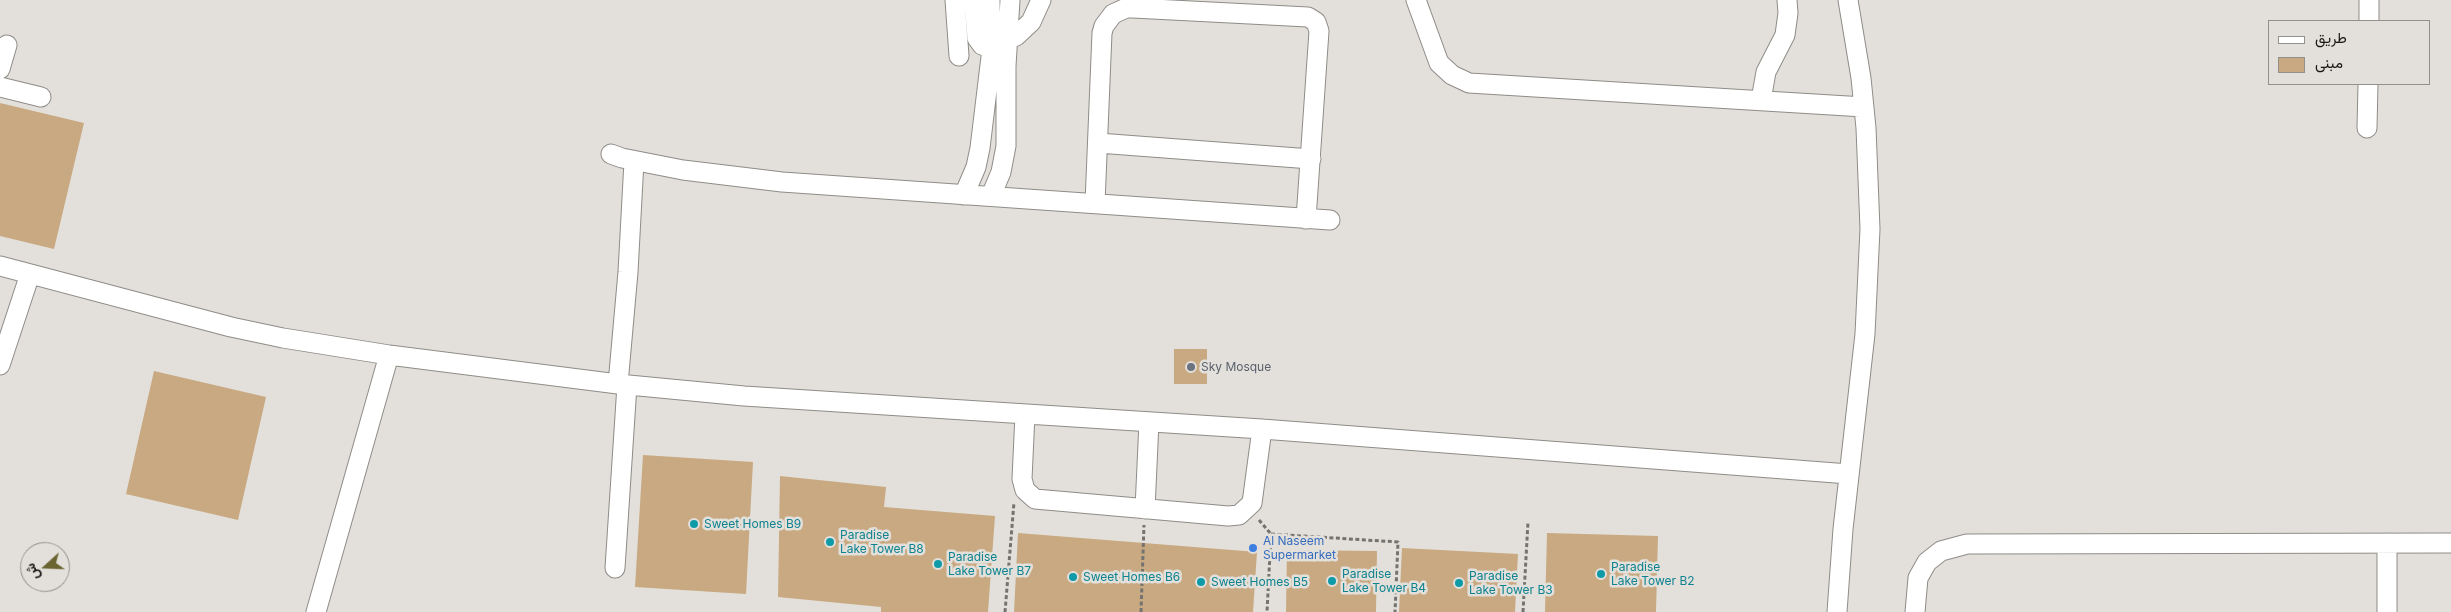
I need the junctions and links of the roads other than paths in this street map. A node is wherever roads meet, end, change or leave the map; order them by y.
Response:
1 (955, 0) edge
2 (974, 0) edge
3 (990, 0) edge
4 (1010, 0) edge
5 (1041, 0) edge
6 (1416, 0) edge
7 (1787, 0) edge
8 (1848, 0) edge
9 (2369, 0) edge
10 (1239, 7) edge
11 (2369, 20) edge
12 (7, 45) dead end
13 (998, 55) junction
14 (959, 56) dead end
15 (0, 69) edge
16 (2368, 85) edge
17 (0, 87) edge
18 (41, 97) dead end
19 (1761, 100) junction
20 (1864, 107) junction
21 (2367, 128) dead end
22 (1098, 142) junction
23 (612, 154) dead end
24 (1311, 159) junction
25 (634, 161) junction
26 (964, 194) junction
27 (991, 196) junction
28 (1096, 203) junction
29 (1306, 219) junction
30 (1330, 220) dead end
31 (0, 266) edge
32 (30, 274) junction
33 (389, 355) junction
34 (0, 365) edge
35 (623, 385) junction
36 (1025, 414) junction
37 (1149, 422) junction
38 (1262, 429) junction
39 (1849, 474) junction
40 (1144, 509) junction
41 (2387, 543) junction
42 (2451, 543) edge
43 (615, 568) dead end
44 (316, 612) edge
45 (1837, 612) edge
46 (1915, 612) edge
47 (2387, 612) edge

1 - 14 street
2 - 13 street
3 - 13 street
4 - 13 street
5 - 13 street
6 - 19 street
7 - 19 street
8 - 20 street
9 - 11 street
10 - 22 street
10 - 24 street
12 - 15 street
13 - 26 street
13 - 27 street
16 - 21 street
17 - 18 street
19 - 20 street
20 - 39 street
22 - 24 street
22 - 28 street
23 - 25 street
24 - 29 street
25 - 26 street
25 - 35 street
26 - 27 street
27 - 28 street
28 - 29 street
29 - 30 street
31 - 32 street
32 - 33 street
32 - 34 street
33 - 35 street
33 - 44 street
35 - 36 street
35 - 43 street
36 - 37 street
36 - 40 street
37 - 38 street
37 - 40 street
38 - 39 street
38 - 40 street
39 - 45 street
41 - 42 street
41 - 46 street
41 - 47 street

